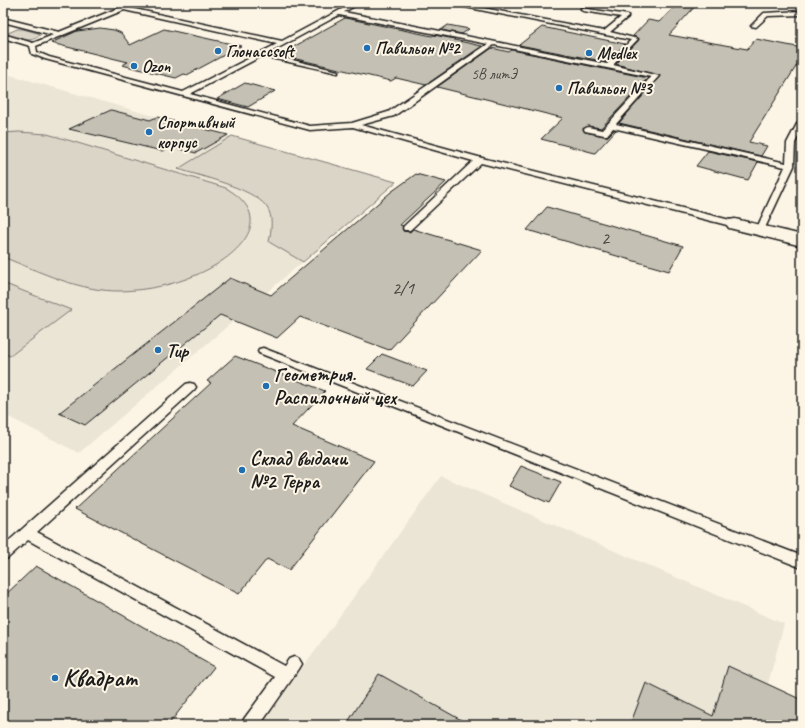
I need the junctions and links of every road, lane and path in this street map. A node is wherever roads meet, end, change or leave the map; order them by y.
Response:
1 (135, 3) edge
2 (357, 3) edge
3 (448, 3) edge
4 (488, 3) edge
5 (124, 8) junction
6 (479, 9) junction
7 (583, 9) dead end
8 (338, 13) junction
9 (802, 13) edge
10 (3, 20) edge
11 (24, 25) junction
12 (754, 26) dead end
13 (606, 33) junction
14 (58, 34) junction
15 (3, 35) edge
16 (283, 43) junction
17 (494, 43) junction
18 (33, 45) junction
19 (261, 54) junction
20 (608, 66) junction
21 (336, 72) dead end
22 (185, 94) junction
23 (802, 122) edge
24 (352, 125) junction
25 (611, 125) junction
26 (588, 129) dead end
27 (479, 160) junction
28 (790, 166) junction
29 (735, 224) joint
30 (408, 228) dead end
31 (760, 230) junction
32 (802, 242) edge
33 (263, 351) dead end
34 (190, 387) dead end
35 (27, 533) junction
36 (3, 554) edge
37 (802, 562) edge
38 (250, 725) edge

1 - 5 lane
2 - 8 lane
3 - 6 lane
4 - 6 lane
5 - 14 lane
5 - 16 lane
6 - 13 lane
7 - 13 lane
8 - 16 lane
8 - 17 lane
9 - 12 lane
10 - 11 lane
11 - 14 lane
11 - 15 lane
13 - 20 lane
14 - 18 lane
15 - 18 lane
16 - 19 lane
17 - 20 lane
17 - 24 lane
18 - 22 lane
19 - 21 lane
19 - 22 lane
20 - 25 lane
22 - 24 lane
23 - 28 lane
24 - 27 lane
25 - 26 lane
25 - 28 lane
27 - 29 lane
27 - 30 lane
28 - 31 lane
29 - 31 street
31 - 32 street
33 - 37 lane
34 - 35 lane
35 - 36 lane
35 - 38 lane

